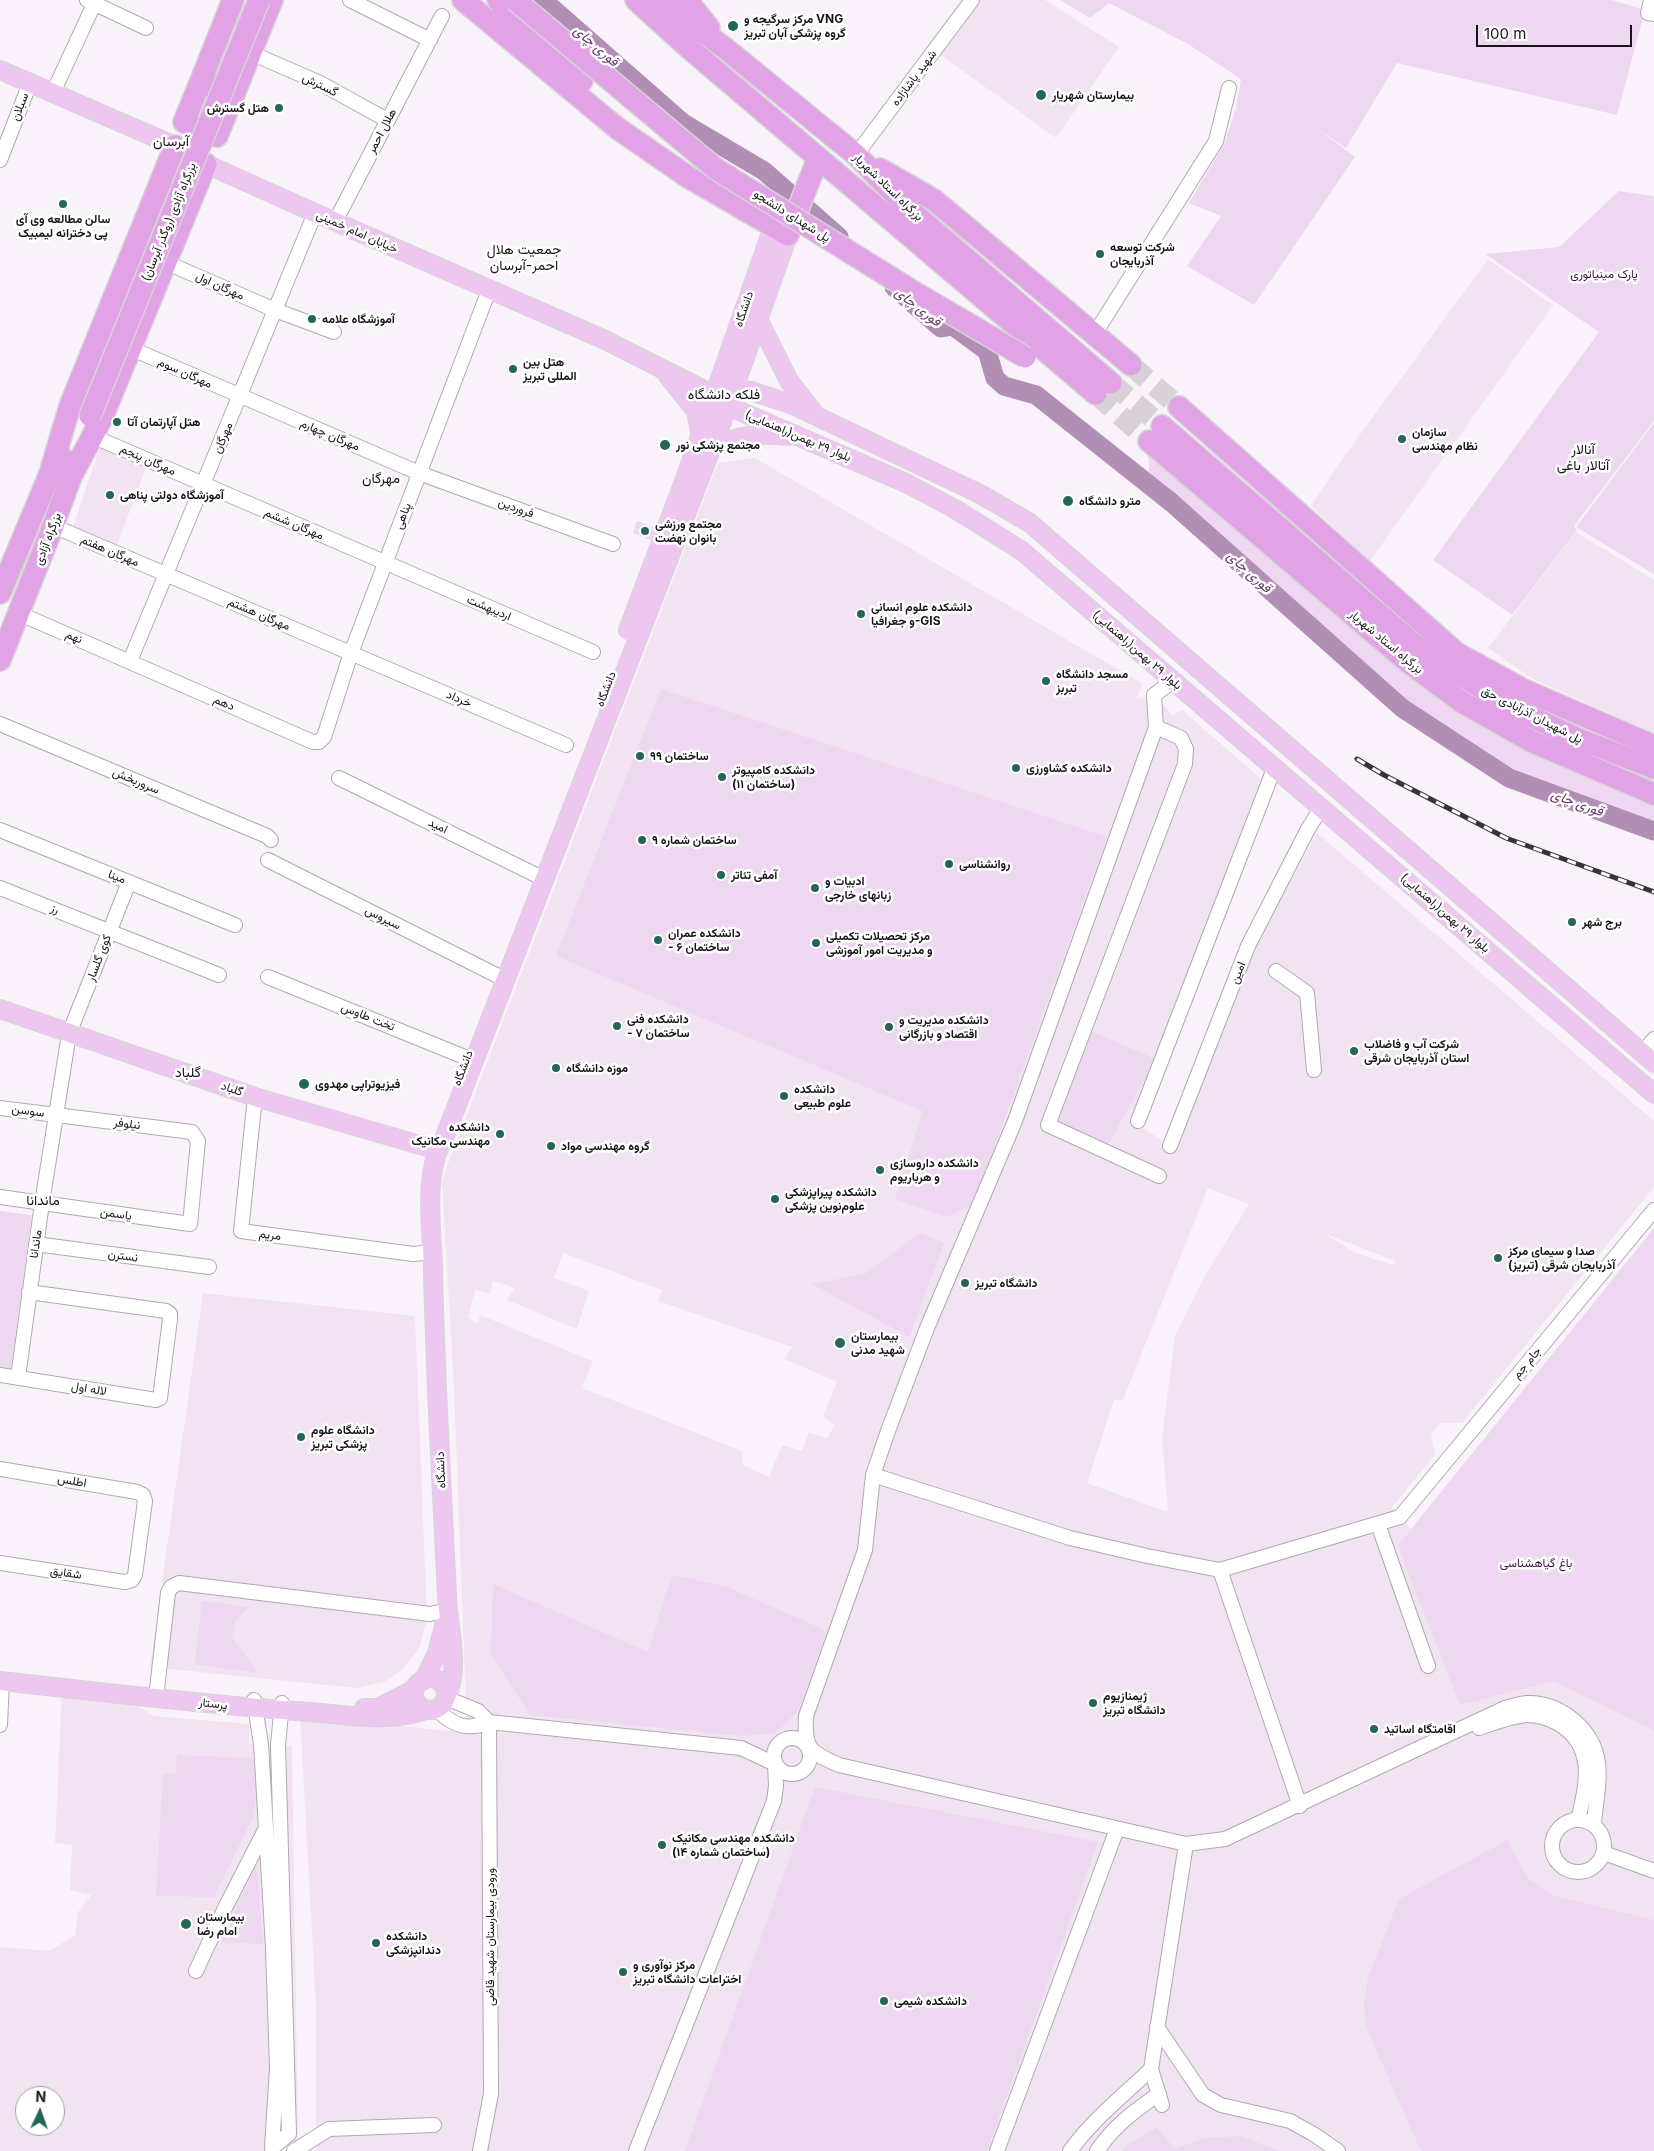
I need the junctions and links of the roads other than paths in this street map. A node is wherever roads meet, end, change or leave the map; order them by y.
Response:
1 (233, 0) edge
2 (247, 0) edge
3 (259, 0) edge
4 (272, 0) edge
5 (350, 0) edge
6 (463, 0) edge
7 (498, 0) edge
8 (516, 0) edge
9 (636, 0) edge
10 (659, 0) edge
11 (687, 0) edge
12 (972, 0) edge
13 (1651, 0) edge
14 (93, 1) edge
15 (1654, 14) edge
16 (442, 16) dead end
17 (146, 28) dead end
18 (430, 40) junction
19 (726, 49) junction
20 (251, 53) junction
21 (0, 70) edge
22 (204, 73) junction
23 (30, 83) junction
24 (54, 88) junction
25 (1228, 88) dead end
26 (236, 89) junction
27 (387, 120) junction
28 (174, 146) junction
29 (856, 155) junction
30 (818, 158) junction
31 (0, 160) edge
32 (206, 164) junction
33 (688, 177) junction
34 (315, 213) junction
35 (335, 222) junction
36 (781, 231) junction
37 (126, 265) junction
38 (162, 270) junction
39 (488, 290) junction
40 (275, 310) junction
41 (758, 317) junction
42 (334, 332) dead end
43 (1094, 335) junction
44 (130, 348) junction
45 (1131, 365) tunnel mouth
46 (661, 368) junction
47 (1104, 388) junction
48 (240, 397) junction
49 (725, 397) junction
50 (793, 405) junction
51 (1180, 408) tunnel mouth
52 (815, 416) junction
53 (87, 421) junction
54 (784, 428) junction
55 (799, 437) junction
56 (705, 443) junction
57 (52, 466) junction
58 (419, 473) junction
59 (204, 485) junction
60 (53, 526) junction
61 (613, 544) dead end
62 (385, 564) junction
63 (167, 575) junction
64 (0, 593) edge
65 (1370, 606) junction
66 (18, 613) junction
67 (1417, 647) joint
68 (1453, 650) junction
69 (593, 652) dead end
70 (351, 653) junction
71 (0, 660) edge
72 (130, 662) junction
73 (1173, 681) junction
74 (0, 724) edge
75 (1156, 727) junction
76 (319, 742) joint
77 (566, 745) dead end
78 (1654, 746) edge
79 (1275, 766) junction
80 (1654, 768) edge
81 (339, 778) dead end
82 (1654, 794) edge
83 (1321, 808) junction
84 (0, 830) edge
85 (271, 840) dead end
86 (1414, 856) junction
87 (268, 860) dead end
88 (536, 874) junction
89 (1399, 874) junction
90 (129, 882) junction
91 (0, 888) edge
92 (235, 925) dead end
93 (109, 931) junction
94 (1276, 971) dead end
95 (219, 974) dead end
96 (498, 976) junction
97 (268, 977) dead end
98 (0, 1009) edge
99 (69, 1034) junction
100 (1654, 1039) edge
101 (467, 1058) junction
102 (1648, 1058) edge
103 (1314, 1070) dead end
104 (1654, 1094) edge
105 (255, 1097) junction
106 (0, 1108) edge
107 (56, 1115) junction
108 (1138, 1121) dead end
109 (1170, 1146) dead end
110 (437, 1150) junction
111 (1159, 1176) dead end
112 (0, 1197) edge
113 (42, 1203) junction
114 (1654, 1210) edge
115 (190, 1224) joint
116 (36, 1244) junction
117 (433, 1252) junction
118 (209, 1267) dead end
119 (29, 1292) junction
120 (0, 1374) edge
121 (18, 1377) junction
122 (0, 1469) edge
123 (873, 1475) junction
124 (1378, 1524) junction
125 (0, 1563) edge
126 (1220, 1570) junction
127 (132, 1580) joint
128 (448, 1610) junction
129 (1428, 1666) dead end
130 (1, 1678) edge
131 (420, 1684) junction
132 (157, 1689) junction
133 (254, 1704) junction
134 (439, 1704) junction
135 (282, 1707) junction
136 (806, 1716) junction
137 (489, 1722) junction
138 (0, 1725) edge
139 (781, 1740) junction
140 (1433, 1742) junction
141 (808, 1746) junction
142 (742, 1748) junction
143 (775, 1764) junction
144 (839, 1765) junction
145 (801, 1772) junction
146 (774, 1801) junction
147 (1300, 1806) junction
148 (1578, 1819) junction
149 (1594, 1824) junction
150 (273, 1828) junction
151 (1117, 1829) junction
152 (1186, 1844) junction
153 (1604, 1853) junction
154 (1654, 1870) edge
155 (196, 1971) dead end
156 (1157, 2027) junction
157 (1151, 2069) junction
158 (434, 2126) dead end
159 (294, 2151) edge
160 (480, 2151) edge
161 (636, 2151) edge
162 (997, 2151) edge
163 (1070, 2151) edge
164 (1097, 2151) edge
165 (1338, 2151) edge

1 - 22 highway
2 - 53 highway, بزرگراه آزادی (روگذر آبرسان)
3 - 53 highway, بزرگراه آزادی (روگذر آبرسان), bridge
4 - 20 highway
5 - 18 street
6 - 33 highway
7 - 33 highway
8 - 47 highway, پل شهدای دانشجو, bridge
9 - 30 highway
10 - 19 highway, بزرگراه استاد شهریار
11 - 19 highway
12 - 29 street, شهید پاشازاده
13 - 15 street
14 - 17 street
14 - 24 street
16 - 18 street, هلال احمر
18 - 27 street, هلال احمر
19 - 29 highway, بزرگراه استاد شهریار
20 - 26 highway
20 - 27 street, گسترش
21 - 23 main road, خیابان امام خمینی
22 - 26 highway
22 - 26 highway
23 - 24 main road, خیابان امام خمینی
23 - 31 street, سبلان
24 - 28 main road, خیابان امام خمینی
25 - 43 street
27 - 35 street, هلال احمر
28 - 32 main road, خیابان امام خمینی
28 - 37 highway
29 - 43 highway
29 - 47 highway, بزرگراه استاد شهریار
30 - 36 highway
30 - 47 highway
32 - 34 main road, خیابان امام خمینی
32 - 38 highway
33 - 36 highway
34 - 35 main road, خیابان امام خمینی
34 - 40 street, مهرگان
35 - 39 main road, خیابان امام خمینی
36 - 41 main road, دانشگاه
36 - 49 main road, دانشگاه
37 - 38 highway
37 - 57 highway
38 - 40 street, مهرگان اول
38 - 44 highway
39 - 46 main road, خیابان امام خمینی
39 - 58 street, پناهی
40 - 42 street, مهرگان اول
40 - 48 street, مهرگان
41 - 49 main road, دانشگاه
41 - 52 main road
43 - 45 highway
44 - 48 street, مهرگان سوم
44 - 53 highway
46 - 49 main road, خیابان امام خمینی
46 - 56 main road
48 - 58 street, مهرگان چهارم
48 - 59 street, مهرگان
49 - 50 main road, بلوار ٢٩ بهمن(راهنمایی)
49 - 54 main road, بلوار ٢٩ بهمن(راهنمایی)
49 - 56 main road, دانشگاه
50 - 52 main road, بلوار ٢٩ بهمن(راهنمایی)
50 - 54 main road
51 - 68 highway
52 - 86 main road, بلوار ٢٩ بهمن(راهنمایی)
53 - 57 highway, بزرگراه آزادی
53 - 59 street, مهرگان پنجم
53 - 60 highway, بزرگراه آزادی
54 - 55 main road, بلوار ٢٩ بهمن(راهنمایی)
55 - 56 main road
55 - 73 main road, بلوار ٢٩ بهمن(راهنمایی)
56 - 88 main road, دانشگاه
56 - 110 main road, دانشگاه
57 - 64 highway, بزرگراه آزادی
58 - 61 street, فروردین
58 - 62 street, پناهی
59 - 62 street, مهرگان ششم
59 - 63 street, مهرگان
60 - 63 street, مهرگان هفتم
60 - 66 highway, بزرگراه آزادی
62 - 69 street, اردیبهشت
62 - 70 street, پناهی
63 - 70 street, مهرگان هشتم
63 - 72 street, مهرگان
65 - 67 highway, بزرگراه استاد شهریار
65 - 68 highway
65 - 82 highway, بزرگراه استاد شهریار
66 - 71 highway, بزرگراه آزادی
66 - 72 street, نهم
67 - 80 highway, پل شهیدان آذرآبادی حق
68 - 78 highway
70 - 76 street, پناهی
70 - 77 street, خرداد
72 - 76 street, دهم
73 - 75 street
73 - 79 main road, بلوار ٢٩ بهمن(راهنمایی)
74 - 85 street, سروربخش
75 - 111 street
75 - 123 street
79 - 83 main road, بلوار ٢٩ بهمن(راهنمایی)
79 - 108 street
81 - 88 street, امید
83 - 89 main road, بلوار ٢٩ بهمن(راهنمایی)
83 - 109 street, امین
84 - 90 street, مینا
86 - 89 main road
86 - 102 main road, بلوار ٢٩ بهمن(راهنمایی)
87 - 96 street, سیروس
88 - 96 main road, دانشگاه
89 - 104 main road, بلوار ٢٩ بهمن(راهنمایی)
90 - 92 street, مینا
90 - 93 street, کوی گلسار
91 - 93 street, رز
93 - 95 street, رز
93 - 99 street, کوی گلسار
94 - 103 street
96 - 101 main road, دانشگاه
97 - 101 street, تخت طاوس
98 - 99 main road, گلباد
99 - 105 main road, گلباد
99 - 107 street, ماندانا
100 - 102 street
101 - 110 main road, دانشگاه
105 - 110 main road, گلباد
105 - 117 street, مریم
106 - 107 street, سوسن
107 - 113 street, ماندانا
107 - 115 street, نیلوفر
110 - 117 main road, دانشگاه
112 - 113 street, یاسمن
113 - 115 street, یاسمن
113 - 116 street, ماندانا
114 - 124 street, جام جم
116 - 118 street, نسترن
116 - 119 street, ماندانا
117 - 128 main road, دانشگاه
119 - 121 street, ماندانا
119 - 121 street, لاله اول
120 - 121 street
122 - 127 street, اطلس
123 - 126 street
123 - 136 street
124 - 126 street
124 - 129 street
125 - 127 street, شقایق
126 - 147 street
128 - 131 main road, دانشگاه
128 - 132 street
128 - 134 main road, دانشگاه
130 - 132 main road, پرستار
130 - 133 main road, پرستار
130 - 138 street
131 - 134 main road
131 - 134 main road
131 - 135 main road, پرستار
132 - 133 main road, پرستار
133 - 135 main road, پرستار
133 - 150 street
134 - 135 main road, پرستار
134 - 137 street
134 - 137 street
135 - 150 street
136 - 139 street
136 - 141 street
137 - 142 street
137 - 160 street, ورودی بیمارستان شهید قاضی
139 - 141 street
139 - 142 street
139 - 143 street
140 - 147 street
140 - 148 street
140 - 149 street
141 - 144 street
141 - 145 street
142 - 143 street
143 - 145 street
143 - 146 street
144 - 145 street
144 - 151 street
145 - 146 street
146 - 161 street
147 - 152 street
148 - 149 street
148 - 153 street
149 - 153 street
150 - 150 street
150 - 155 street
151 - 152 street
151 - 162 street
152 - 156 street
153 - 154 street
156 - 157 street
156 - 165 street
157 - 163 street
157 - 164 street
158 - 159 street

